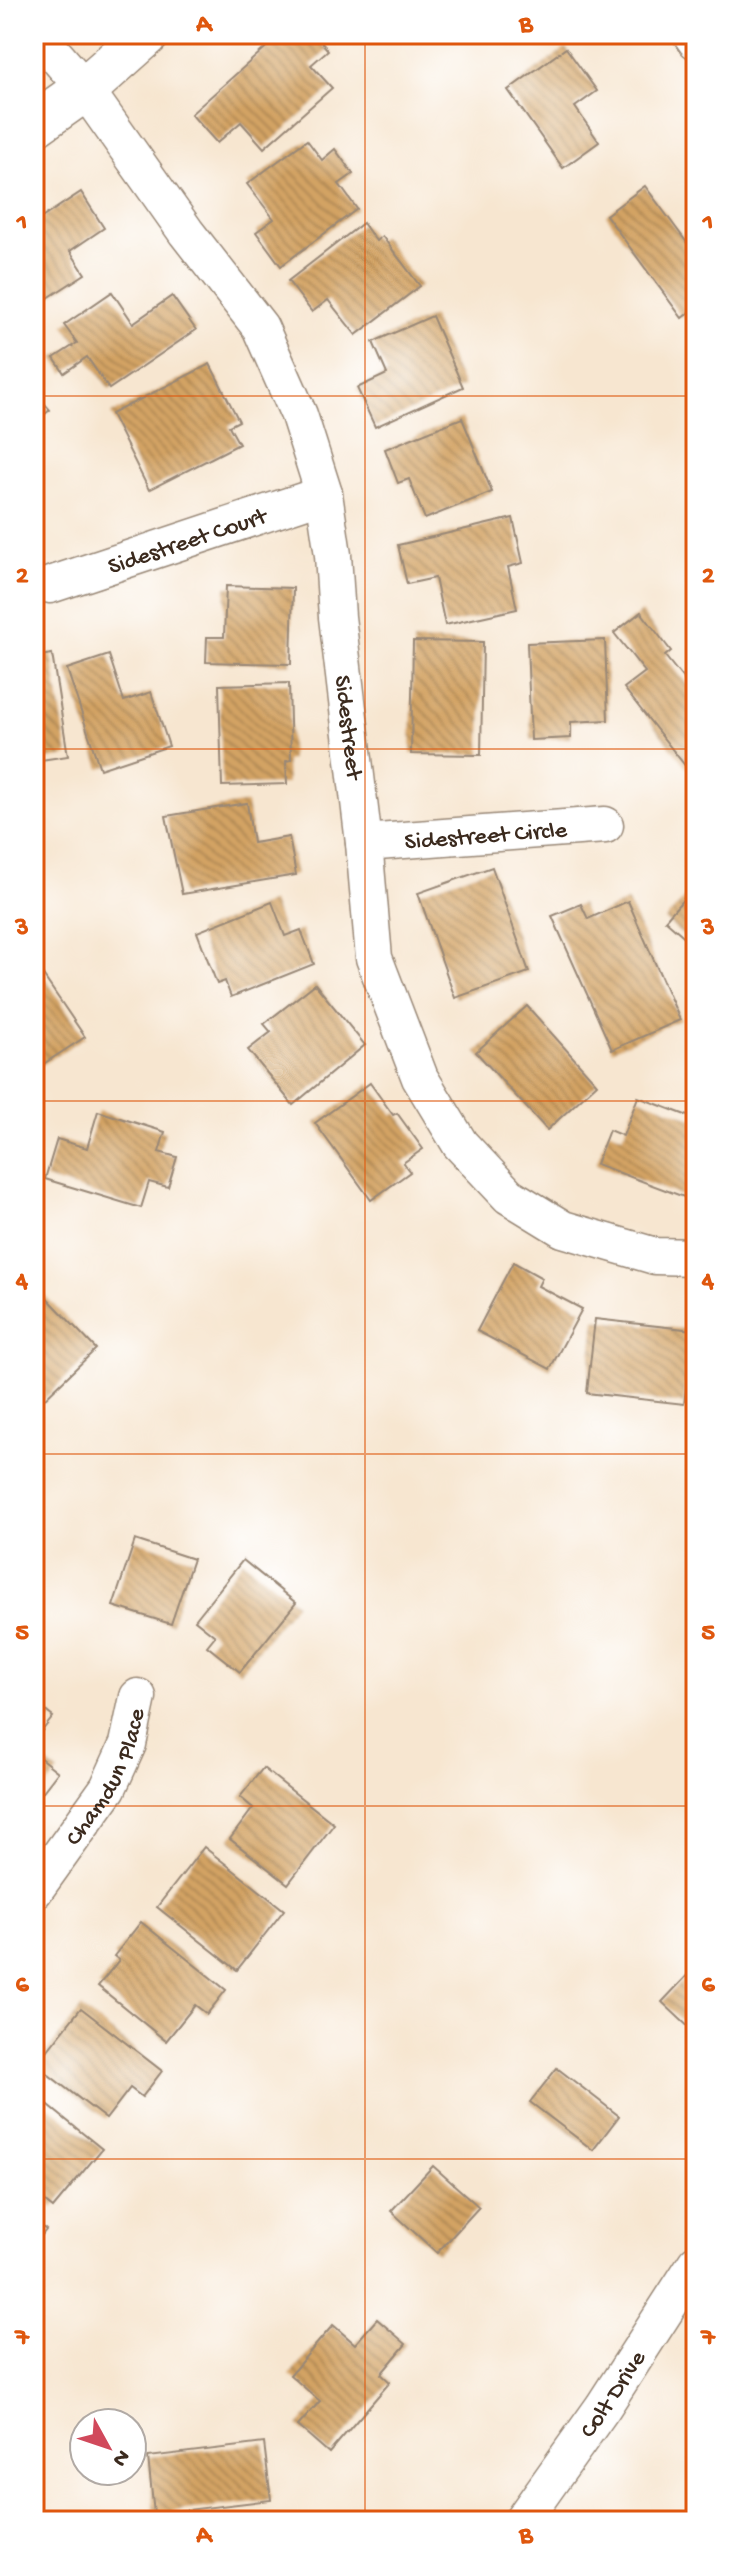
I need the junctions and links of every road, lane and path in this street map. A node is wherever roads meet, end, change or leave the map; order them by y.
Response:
1 (37, 34) edge
2 (147, 34) edge
3 (691, 34) edge
4 (696, 41) edge
5 (85, 89) junction
6 (34, 125) edge
7 (324, 494) junction
8 (50, 585) dead end
9 (605, 825) dead end
10 (364, 843) junction
11 (696, 1257) edge
12 (138, 1697) dead end
13 (34, 1891) edge
14 (696, 2263) edge
15 (522, 2521) edge

1 - 5 street, Sidestreet
2 - 5 street
3 - 4 street
5 - 6 street
5 - 7 street, Sidestreet
7 - 8 street, Sidestreet Court
7 - 10 street, Sidestreet
9 - 10 street, Sidestreet Circle
10 - 11 street, Sidestreet
12 - 13 street, Chamdun Place
14 - 15 street, Colt Drive

